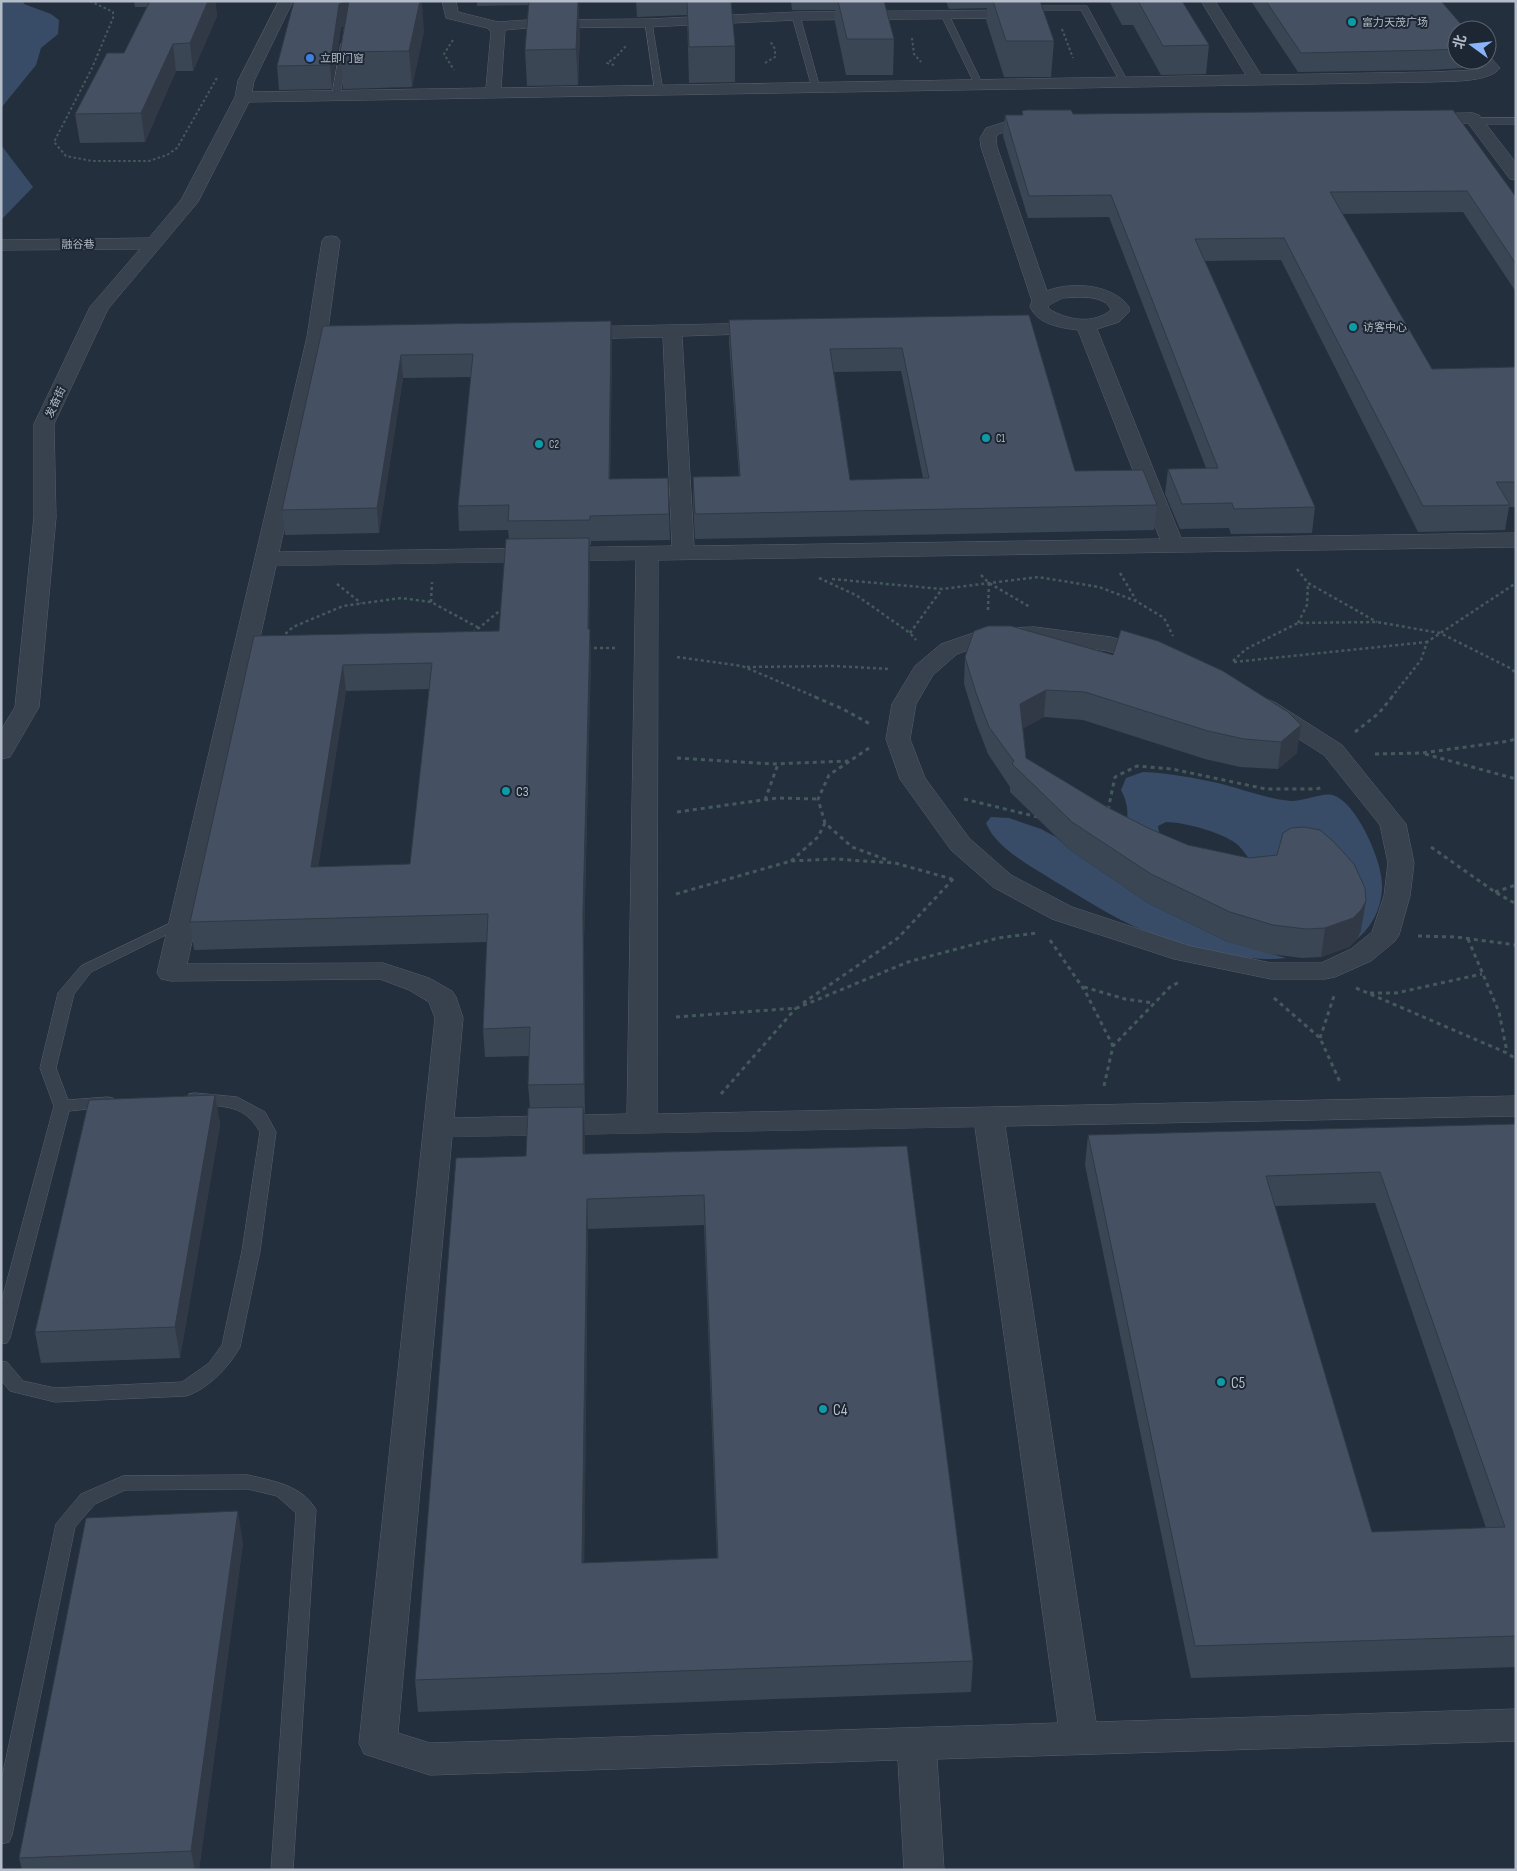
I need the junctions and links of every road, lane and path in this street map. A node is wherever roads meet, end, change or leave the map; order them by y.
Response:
1 (90, 1) edge
2 (286, 1) edge
3 (449, 1) edge
4 (1208, 1) edge
5 (1021, 5) edge
6 (910, 15) junction
7 (945, 15) junction
8 (796, 16) junction
9 (740, 19) junction
10 (648, 24) junction
11 (493, 26) junction
12 (346, 35) edge
13 (1488, 70) edge
14 (219, 74) dead end
15 (976, 78) junction
16 (1256, 80) junction
17 (1124, 82) junction
18 (816, 88) junction
19 (751, 89) junction
20 (659, 91) junction
21 (460, 94) junction
22 (493, 94) junction
23 (336, 96) junction
24 (243, 97) junction
25 (1406, 119) edge
26 (1516, 120) edge
27 (1476, 121) junction
28 (1056, 123) edge
29 (1516, 175) edge
30 (330, 241) dead end
31 (154, 243) junction
32 (1, 246) edge
33 (1045, 309) junction
34 (1024, 321) edge
35 (1085, 324) junction
36 (791, 329) edge
37 (672, 331) junction
38 (554, 333) edge
39 (1516, 540) edge
40 (1276, 543) junction
41 (1173, 545) junction
42 (953, 548) junction
43 (646, 553) junction
44 (683, 553) junction
45 (266, 559) junction
46 (811, 574) dead end
47 (819, 578) junction
48 (989, 583) junction
49 (1308, 583) junction
50 (1516, 583) edge
51 (942, 589) junction
52 (505, 606) edge
53 (1032, 608) dead end
54 (1377, 622) junction
55 (1298, 623) junction
56 (479, 628) junction
57 (910, 633) junction
58 (1440, 634) junction
59 (466, 638) edge
60 (1427, 642) junction
61 (583, 648) edge
62 (245, 652) junction
63 (645, 652) junction
64 (742, 666) junction
65 (928, 666) junction
66 (1516, 671) edge
67 (1188, 672) junction
68 (895, 737) junction
69 (1516, 738) edge
70 (1, 752) edge
71 (1335, 752) junction
72 (1422, 754) junction
73 (645, 758) junction
74 (849, 760) junction
75 (778, 764) junction
76 (1357, 778) junction
77 (1516, 779) edge
78 (920, 788) junction
79 (818, 799) junction
80 (765, 800) junction
81 (644, 816) junction
82 (1103, 816) edge
83 (1041, 818) edge
84 (825, 823) junction
85 (1393, 824) junction
86 (974, 856) junction
87 (791, 861) junction
88 (896, 863) junction
89 (953, 879) junction
90 (1516, 885) edge
91 (1495, 892) junction
92 (644, 902) junction
93 (1516, 904) edge
94 (183, 921) junction
95 (1385, 935) junction
96 (1468, 939) junction
97 (1516, 945) edge
98 (1216, 960) junction
99 (1482, 974) junction
100 (1332, 975) junction
101 (1083, 987) junction
102 (1368, 993) junction
103 (1270, 994) dead end
104 (1154, 1003) junction
105 (797, 1008) junction
106 (643, 1019) junction
107 (1320, 1038) junction
108 (1113, 1046) junction
109 (1507, 1053) junction
110 (1516, 1058) edge
111 (178, 1099) edge
112 (128, 1101) edge
113 (62, 1106) junction
114 (1516, 1106) edge
115 (1353, 1110) junction
116 (1097, 1115) junction
117 (988, 1117) junction
118 (696, 1123) junction
119 (642, 1124) junction
120 (438, 1128) junction
121 (1, 1338) edge
122 (1, 1367) edge
123 (1516, 1725) edge
124 (1079, 1738) junction
125 (917, 1743) junction
126 (1, 1835) edge
127 (282, 1870) edge
128 (924, 1870) edge

1 - 14 path
2 - 24 street, 发奋街
3 - 11 street
4 - 16 street
5 - 7 street
5 - 17 lane
6 - 7 street
6 - 8 street
6 - 15 path
7 - 15 lane
8 - 9 street
8 - 18 lane
9 - 10 street
9 - 19 path
10 - 11 street
10 - 20 lane
11 - 21 path
11 - 22 street
12 - 23 lane
13 - 16 street
15 - 17 street
15 - 18 street
16 - 17 street
18 - 19 street
19 - 20 street
20 - 22 street
21 - 22 street
21 - 23 street
23 - 24 street
24 - 31 street, 发奋街
25 - 27 street
26 - 27 lane
27 - 29 street
28 - 33 street
30 - 45 street
31 - 32 street, 融谷巷
31 - 70 street, 发奋街
33 - 34 street
33 - 35 street
33 - 35 street
35 - 41 street
36 - 37 street
37 - 38 street
37 - 44 street
39 - 40 street
40 - 41 street
40 - 49 path
41 - 42 street
42 - 44 street
42 - 48 path
43 - 44 street
43 - 45 street
43 - 63 street
45 - 62 street
46 - 47 path
47 - 51 path
47 - 57 path
48 - 51 path
48 - 53 path
48 - 67 path
49 - 54 path
49 - 55 path
50 - 58 path
51 - 57 path
52 - 56 path
54 - 55 path
54 - 58 path
55 - 60 path
56 - 59 path
56 - 62 path
57 - 65 path
58 - 60 path
58 - 66 path
60 - 71 path
61 - 63 path
62 - 94 street
63 - 64 path
63 - 73 street
64 - 65 path
64 - 68 path
65 - 67 street
65 - 68 street
67 - 71 street
68 - 74 path
68 - 78 street
69 - 72 path
71 - 72 path
71 - 76 street
72 - 77 path
73 - 75 path
73 - 81 street
74 - 75 path
74 - 79 path
75 - 80 path
76 - 82 path
76 - 85 street
78 - 83 path
78 - 86 street
79 - 80 path
79 - 84 path
80 - 81 path
81 - 92 street
84 - 87 path
84 - 88 path
85 - 91 path
85 - 95 street
86 - 89 path
86 - 98 street
87 - 88 path
87 - 92 path
88 - 89 path
89 - 105 path
90 - 91 path
91 - 93 path
92 - 106 street
94 - 113 lane
94 - 120 street
95 - 96 path
95 - 100 street
96 - 97 path
96 - 99 path
98 - 100 street
98 - 104 path
99 - 102 path
99 - 109 path
100 - 102 path
100 - 107 path
101 - 104 path
101 - 105 path
101 - 108 path
102 - 109 path
103 - 107 path
104 - 108 path
105 - 106 path
105 - 118 path
106 - 119 street
107 - 115 path
108 - 116 path
109 - 110 path
111 - 122 lane
112 - 113 lane
113 - 121 lane
114 - 115 street
115 - 116 street
116 - 117 street
117 - 118 street
117 - 124 street
118 - 119 street
119 - 120 street
120 - 125 street
123 - 124 street
124 - 125 street
125 - 128 street
126 - 127 lane

